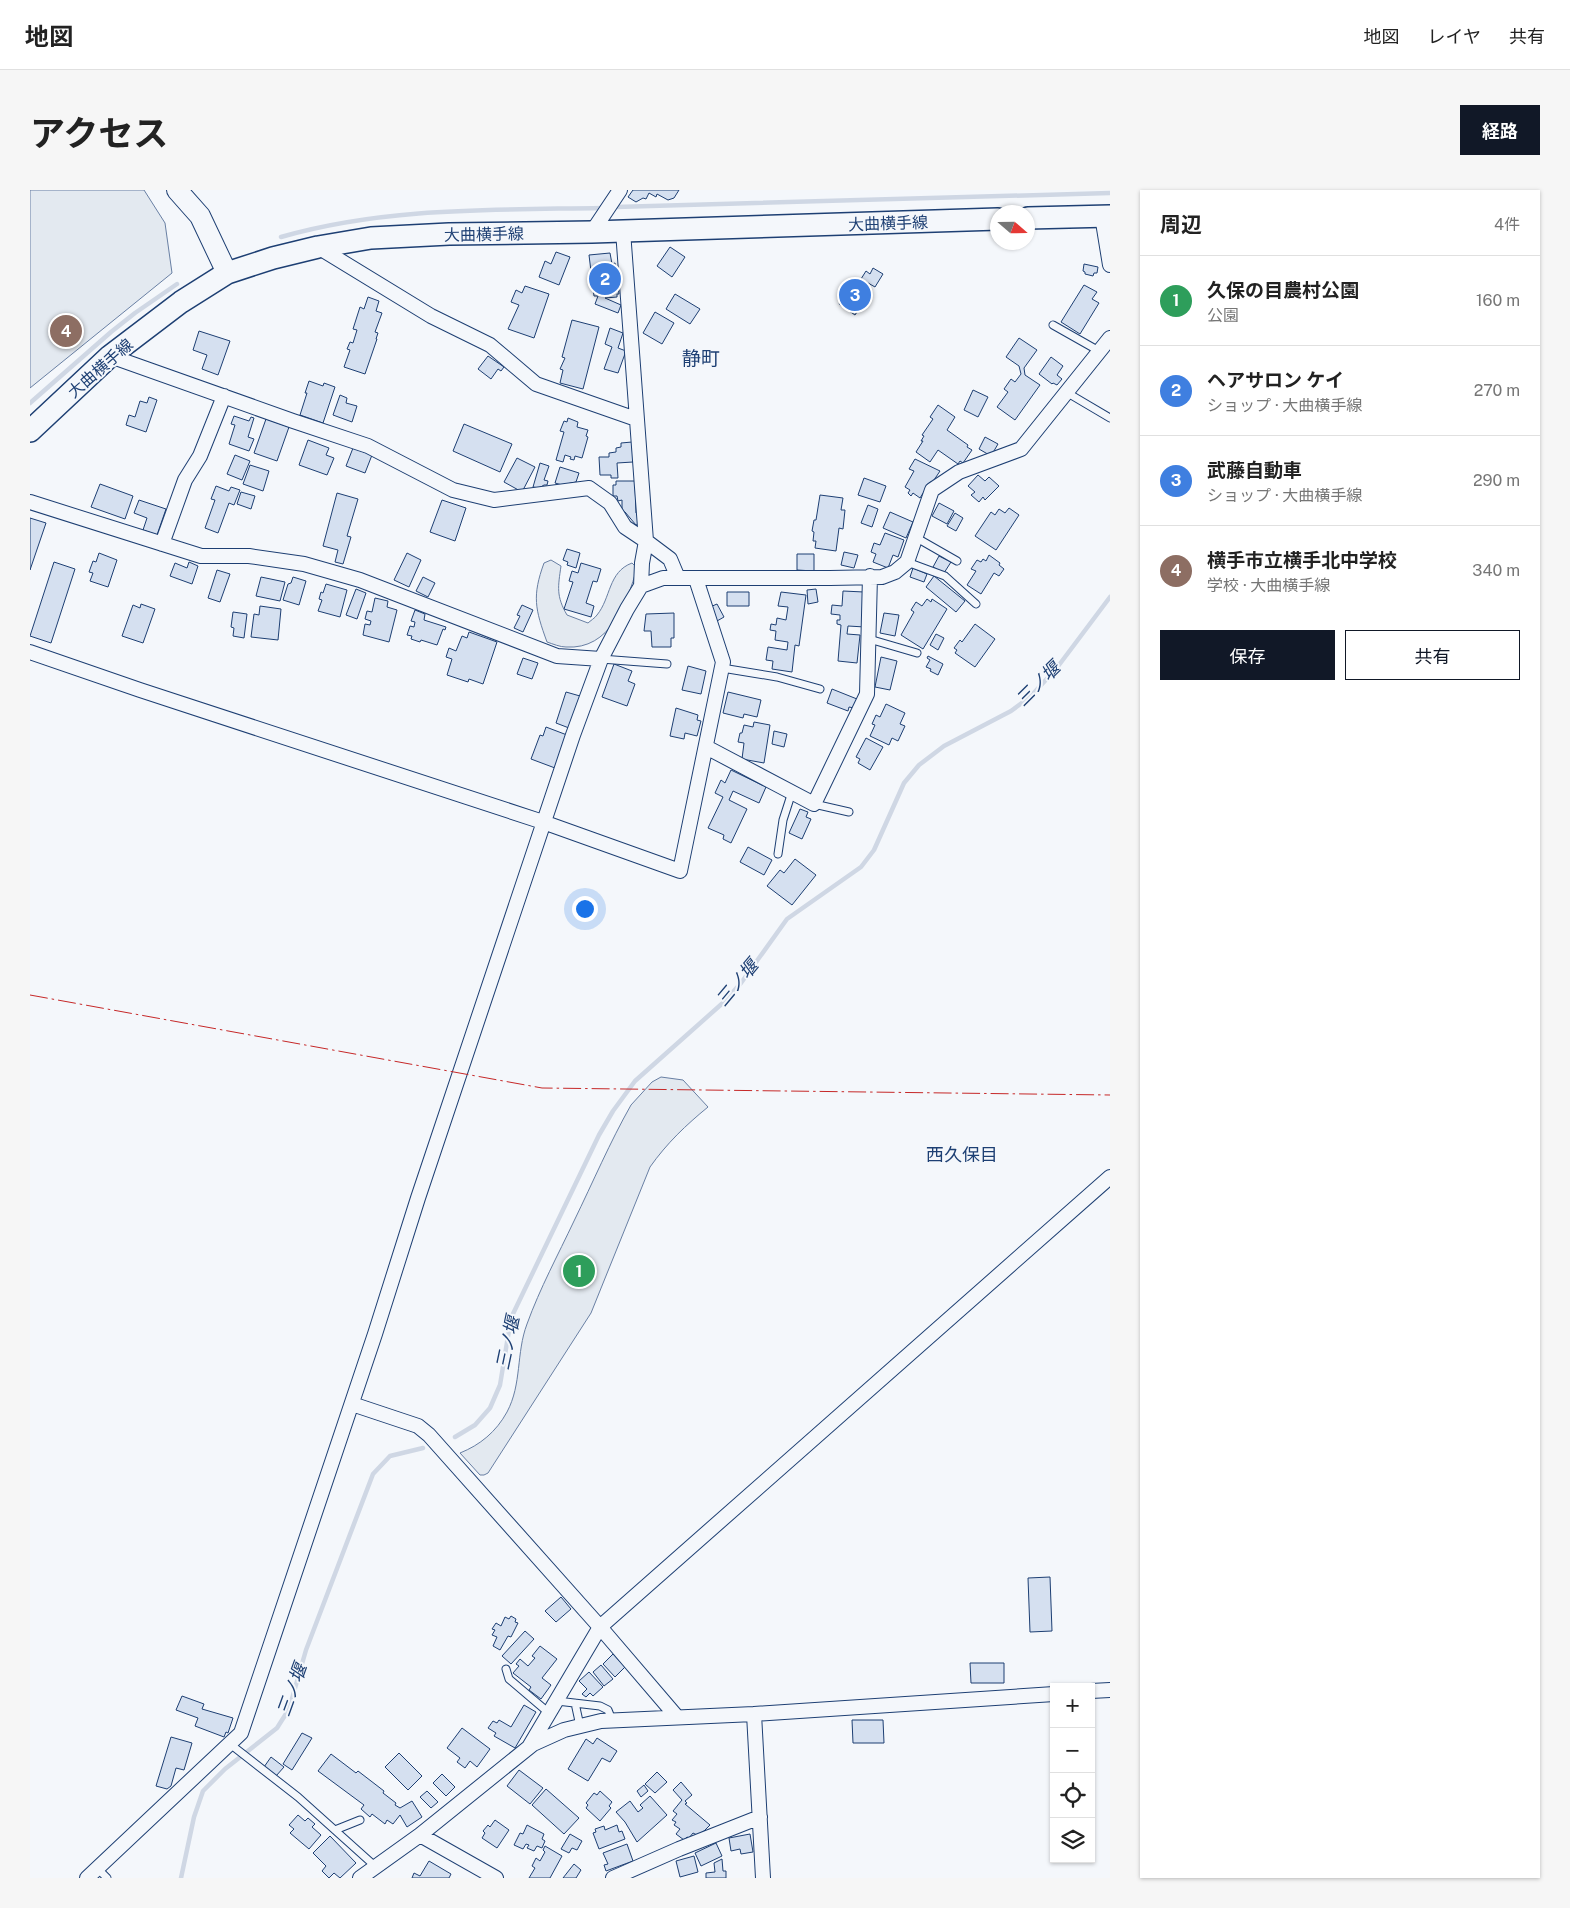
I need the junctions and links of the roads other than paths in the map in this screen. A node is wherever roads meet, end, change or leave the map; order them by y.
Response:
1 (177, 190) edge
2 (620, 190) edge
3 (1106, 216) edge
4 (1035, 218) edge
5 (990, 219) edge
6 (623, 231) junction
7 (592, 232) junction
8 (318, 247) junction
9 (1110, 265) edge
10 (227, 273) junction
11 (1053, 325) dead end
12 (1110, 338) edge
13 (1099, 351) junction
14 (110, 356) junction
15 (1066, 392) junction
16 (224, 396) junction
17 (1110, 418) edge
18 (636, 419) junction
19 (30, 430) edge
20 (30, 502) edge
21 (915, 537) junction
22 (646, 541) junction
23 (162, 544) junction
24 (957, 560) dead end
25 (907, 562) junction
26 (870, 576) junction
27 (678, 578) junction
28 (696, 579) junction
29 (641, 586) junction
30 (976, 604) dead end
31 (869, 639) junction
32 (30, 652) edge
33 (917, 653) dead end
34 (601, 659) junction
35 (667, 664) dead end
36 (722, 668) junction
37 (820, 689) dead end
38 (706, 747) junction
39 (792, 792) junction
40 (814, 804) junction
41 (849, 812) dead end
42 (543, 822) junction
43 (778, 854) dead end
44 (1110, 1177) edge
45 (352, 1404) junction
46 (600, 1627) junction
47 (506, 1669) dead end
48 (1110, 1690) edge
49 (1095, 1691) edge
50 (1050, 1694) edge
51 (575, 1703) junction
52 (553, 1707) junction
53 (754, 1714) junction
54 (677, 1717) junction
55 (612, 1721) junction
56 (580, 1726) junction
57 (233, 1746) junction
58 (529, 1747) junction
59 (760, 1817) junction
60 (360, 1820) dead end
61 (335, 1830) junction
62 (420, 1836) junction
63 (376, 1867) junction
64 (97, 1875) edge
65 (360, 1878) edge
66 (496, 1878) edge
67 (613, 1878) edge
68 (763, 1878) edge

1 - 10 street
2 - 7 street
3 - 4 main road
3 - 9 street
5 - 6 main road, 大曲横手線
6 - 7 main road, 大曲横手線
6 - 18 street
7 - 8 main road, 大曲横手線
8 - 10 main road, 大曲横手線
8 - 18 street
10 - 14 main road, 大曲横手線
11 - 13 lane
12 - 13 street
13 - 15 street
14 - 16 street
14 - 19 main road, 大曲横手線
15 - 17 lane
15 - 21 street
16 - 22 street
16 - 23 street
18 - 22 street
20 - 23 street
21 - 24 lane
21 - 25 street
22 - 27 street
22 - 29 street
23 - 34 street
25 - 26 street
25 - 30 lane
26 - 28 street
26 - 31 street
27 - 28 street
27 - 29 street
28 - 36 street
29 - 34 street
31 - 33 lane
31 - 40 street
32 - 42 street
34 - 35 lane
34 - 42 street
36 - 37 lane
36 - 38 street
38 - 39 street
38 - 42 street
39 - 40 street
39 - 43 lane
40 - 41 lane
42 - 45 street
44 - 46 street
45 - 46 street
45 - 57 street
46 - 52 street
46 - 54 street
47 - 52 lane
48 - 49 street
50 - 53 street
51 - 52 lane
51 - 55 lane
51 - 56 lane
52 - 58 street
53 - 54 street
53 - 59 street
54 - 55 street
55 - 56 street
56 - 58 street
57 - 61 lane
57 - 64 street
58 - 62 street
59 - 67 street
59 - 68 street
60 - 61 lane
61 - 63 lane
62 - 63 street
62 - 66 street
63 - 65 street

